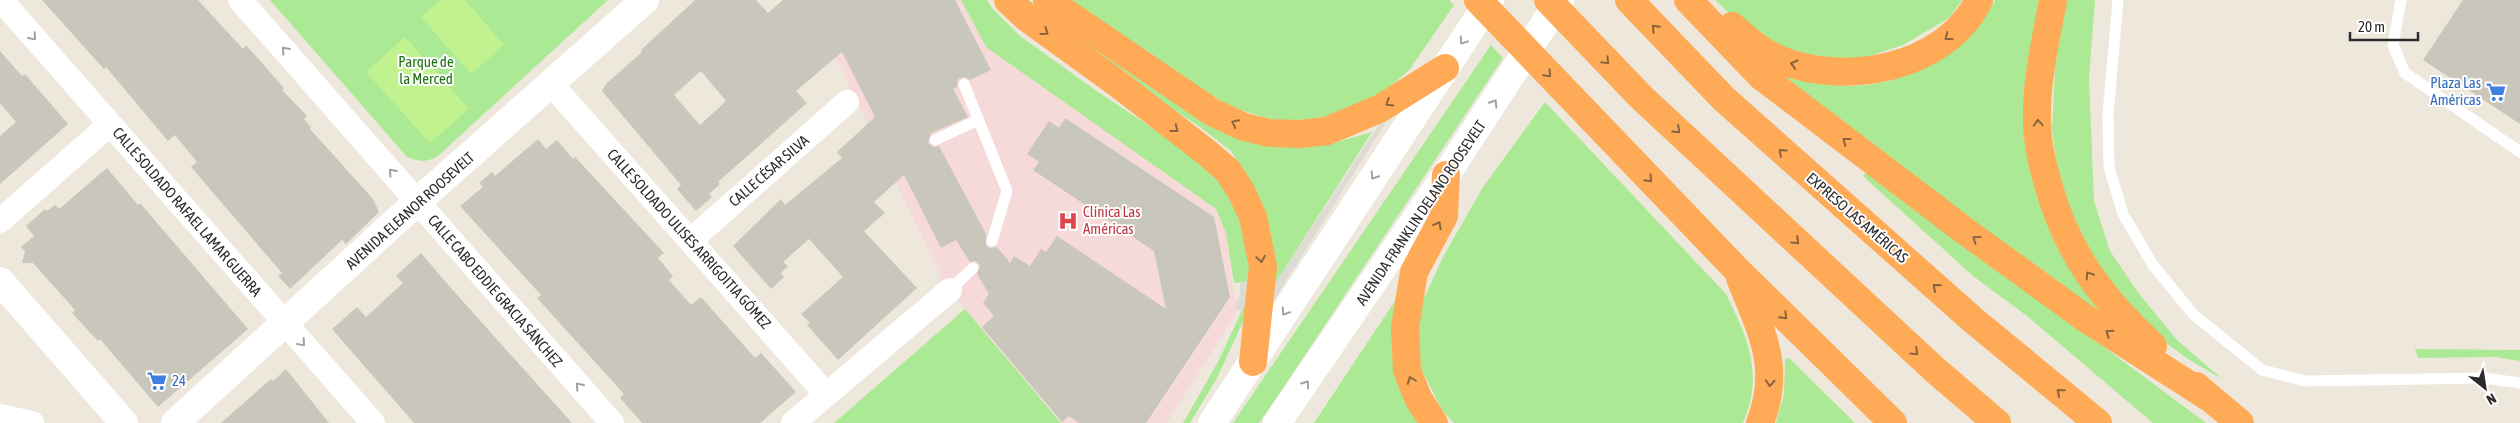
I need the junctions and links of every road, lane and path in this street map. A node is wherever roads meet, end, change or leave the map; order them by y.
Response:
1 (1, 0) edge
2 (240, 0) edge
3 (645, 0) edge
4 (1008, 0) edge
5 (1047, 0) edge
6 (1478, 0) edge
7 (1490, 0) edge
8 (1548, 0) edge
9 (1560, 0) edge
10 (1629, 0) edge
11 (1979, 0) edge
12 (2053, 0) edge
13 (2118, 0) edge
14 (2401, 0) edge
15 (1702, 9) edge
16 (1445, 68) junction
17 (964, 84) dead end
18 (552, 85) junction
19 (847, 102) dead end
20 (978, 120) junction
21 (110, 124) junction
22 (935, 140) dead end
23 (2520, 152) edge
24 (1446, 175) junction
25 (417, 202) junction
26 (0, 221) edge
27 (691, 240) junction
28 (992, 241) dead end
29 (974, 268) dead end
30 (1737, 270) junction
31 (0, 282) edge
32 (950, 290) joint
33 (286, 324) junction
34 (1253, 362) junction
35 (2520, 383) edge
36 (826, 394) junction
37 (2208, 397) junction
38 (0, 416) edge
39 (32, 423) edge
40 (124, 423) edge
41 (175, 423) edge
42 (373, 423) edge
43 (612, 423) edge
44 (793, 423) edge
45 (1212, 423) edge
46 (1277, 423) edge
47 (1434, 423) edge
48 (1760, 423) edge
49 (1893, 423) edge
50 (1997, 423) edge
51 (2098, 423) edge
52 (2240, 423) edge

1 -> 21 street, CALLE SOLDADO RAFAEL LAMAR GUERRA
25 -> 2 street, CALLE CABO EDDIE GRACIA SÁNCHEZ
3 - 18 main road, AVENIDA ELEANOR ROOSEVELT
4 -> 34 highway
16 -> 5 highway
6 -> 30 highway
7 -> 16 main road
8 -> 50 highway
24 -> 9 main road, AVENIDA FRANKLIN DELANO ROOSEVELT
51 -> 10 highway, EXPRESO LAS AMÉRICAS
11 -> 15 highway
37 -> 12 highway
13 - 35 lane
14 - 23 lane
37 -> 15 highway
16 -> 34 main road
17 - 20 lane
18 - 25 main road, AVENIDA ELEANOR ROOSEVELT
18 - 27 street, CALLE SOLDADO ULISES ARRIGOITIA GÓMEZ
19 - 27 street, CALLE CÉSAR SILVA
20 - 22 lane
20 - 28 lane
21 - 26 street
21 - 33 street, CALLE SOLDADO RAFAEL LAMAR GUERRA
46 -> 24 main road, AVENIDA FRANKLIN DELANO ROOSEVELT
47 -> 24 highway
25 - 33 main road, AVENIDA ELEANOR ROOSEVELT
43 -> 25 street, CALLE CABO EDDIE GRACIA SÁNCHEZ
27 - 36 street, CALLE SOLDADO ULISES ARRIGOITIA GÓMEZ
29 - 32 lane
30 -> 48 highway
30 -> 49 highway
31 - 40 main road
32 - 36 street
33 - 41 main road, AVENIDA ELEANOR ROOSEVELT
33 -> 42 street, CALLE SOLDADO RAFAEL LAMAR GUERRA
34 - 45 main road
36 - 44 street
37 - 52 highway
38 - 39 street

